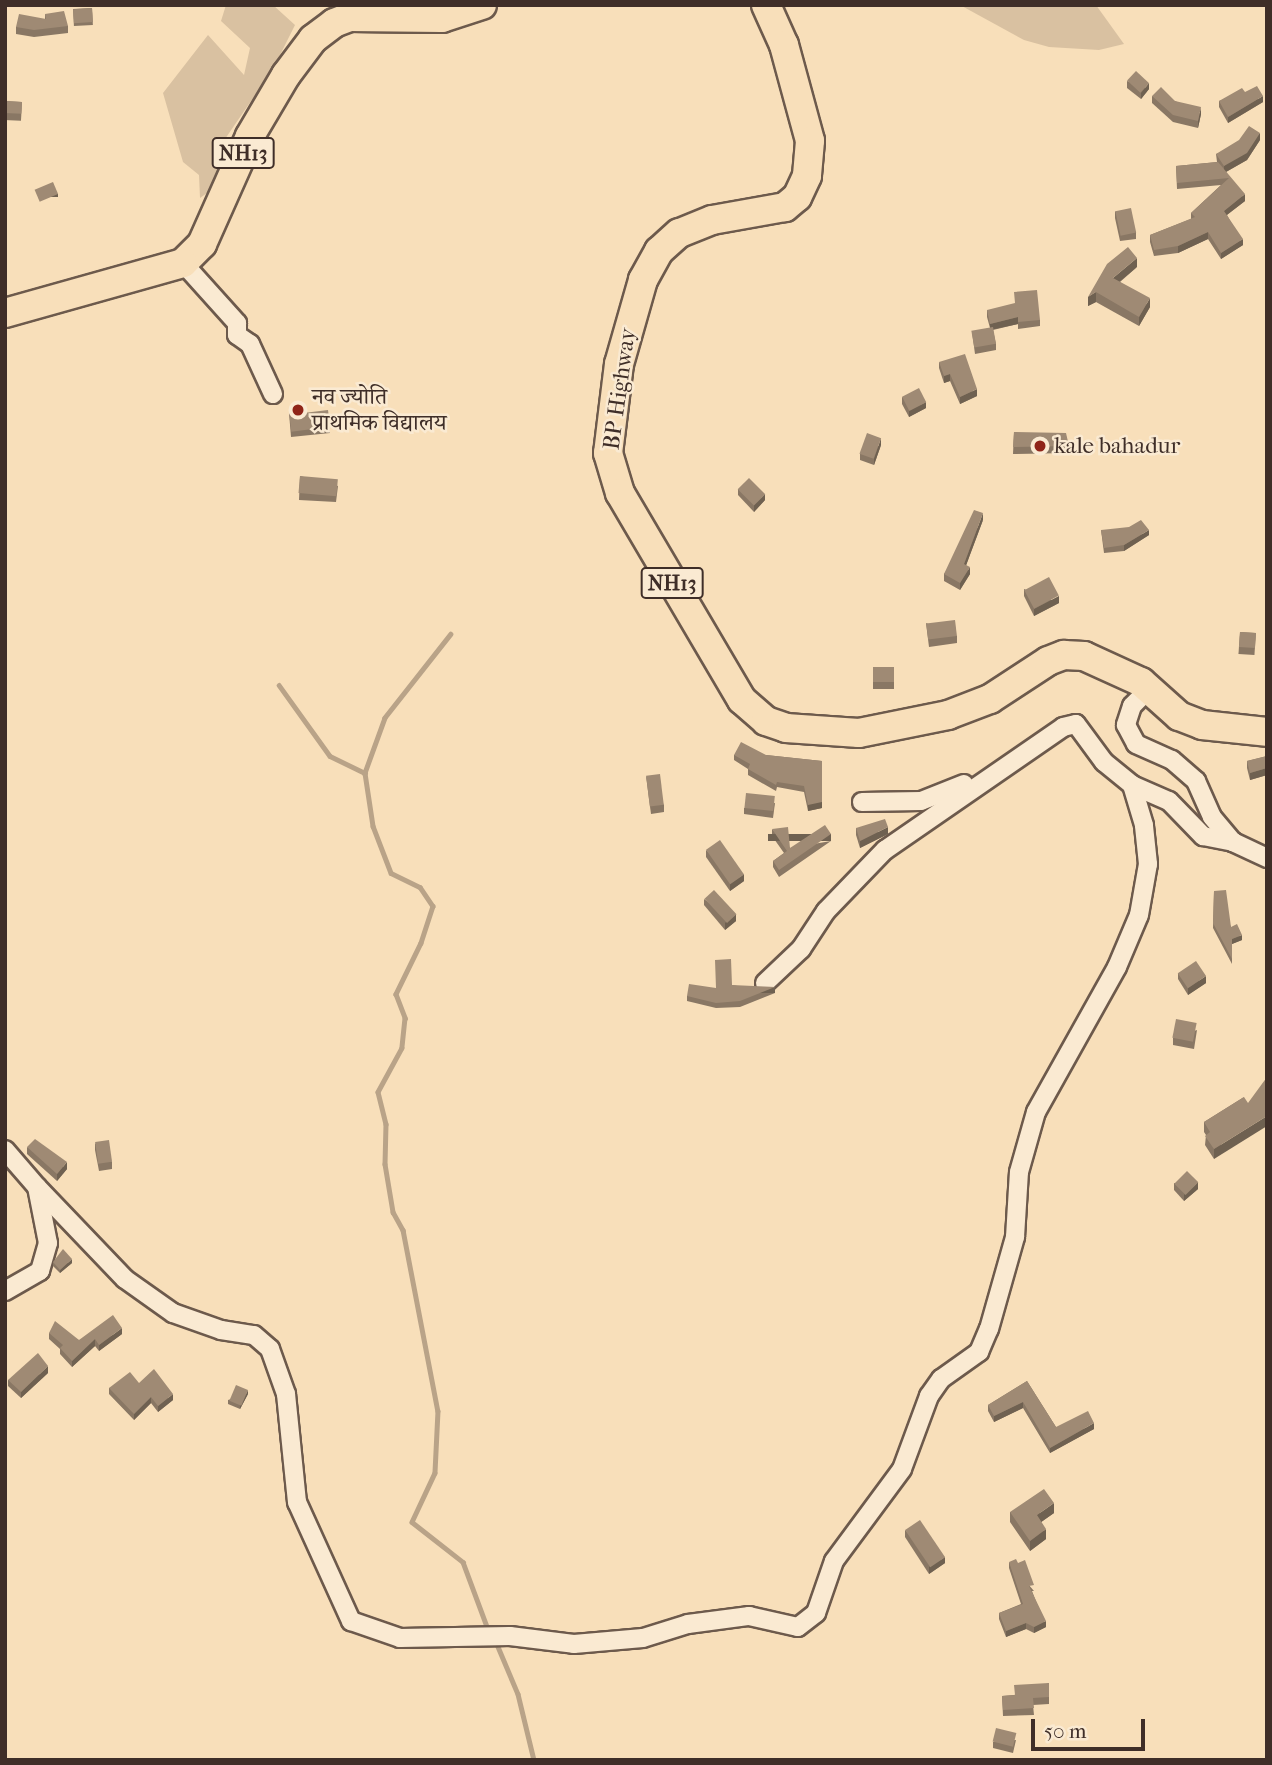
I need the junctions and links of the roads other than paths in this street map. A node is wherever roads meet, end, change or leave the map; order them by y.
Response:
1 (482, 5) edge
2 (766, 5) edge
3 (183, 263) junction
4 (5, 313) edge
5 (274, 394) dead end
6 (1149, 689) junction
7 (1267, 732) edge
8 (1036, 748) junction
9 (1132, 785) junction
10 (862, 802) dead end
11 (1233, 842) junction
12 (1267, 858) edge
13 (765, 984) edge
14 (5, 1150) edge
15 (37, 1187) junction
16 (5, 1292) edge

1 - 3 highway, NH13
2 - 6 highway, BP Highway / NH13
3 - 4 highway
3 - 5 street
6 - 7 highway, BP Highway / NH13
6 - 11 street
8 - 9 street
8 - 10 street
8 - 13 street
9 - 11 street
9 - 15 street
11 - 12 street
14 - 15 street
15 - 16 street

